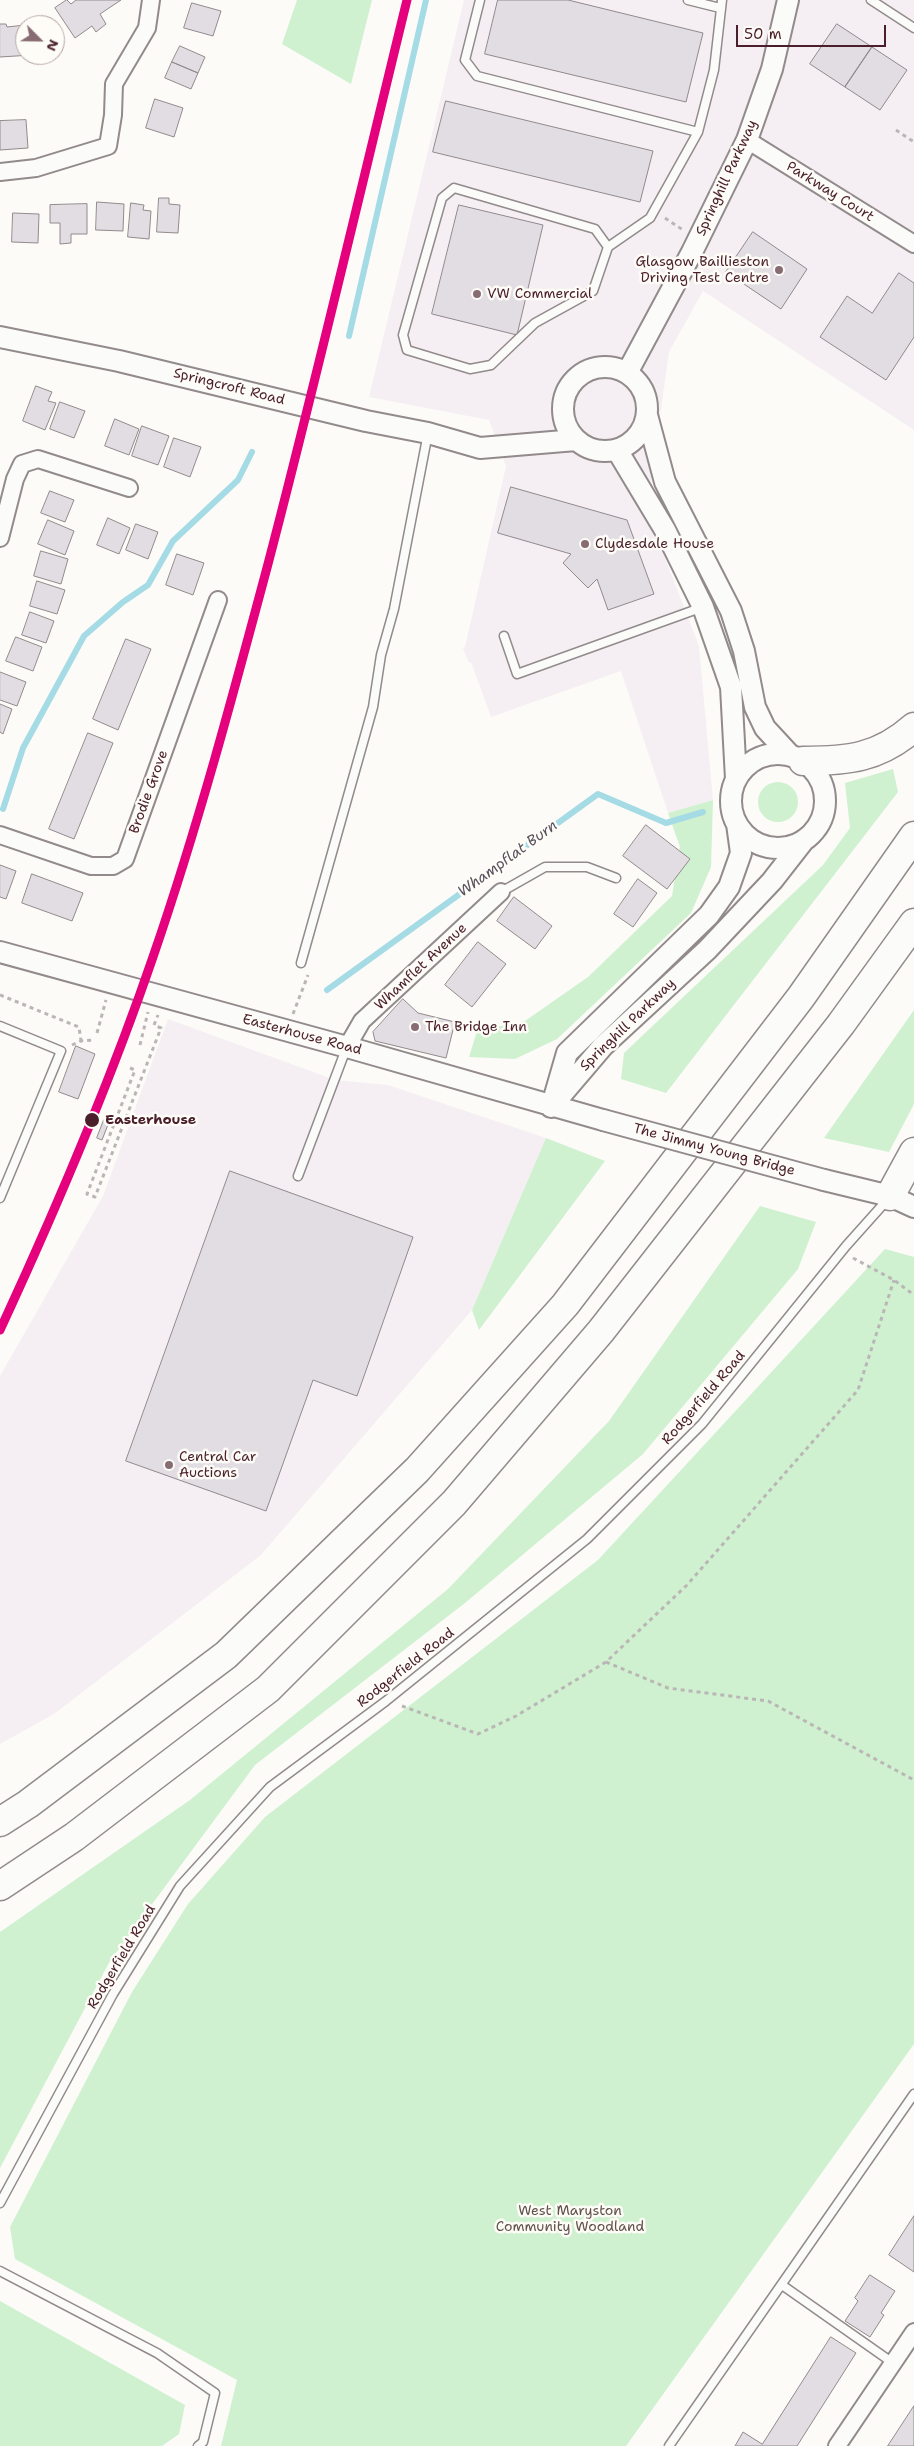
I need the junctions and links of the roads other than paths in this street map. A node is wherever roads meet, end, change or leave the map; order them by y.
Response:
1 (151, 0) edge
2 (480, 0) edge
3 (688, 0) edge
4 (788, 0) edge
5 (871, 0) edge
6 (721, 4) edge
7 (914, 28) edge
8 (698, 132) junction
9 (747, 140) junction
10 (0, 172) edge
11 (914, 244) edge
12 (608, 247) junction
13 (0, 337) edge
14 (627, 373) junction
15 (647, 415) junction
16 (428, 433) junction
17 (576, 440) junction
18 (617, 450) junction
19 (129, 488) dead end
20 (0, 538) edge
21 (218, 600) dead end
22 (702, 607) junction
23 (504, 636) dead end
24 (914, 727) edge
25 (796, 757) junction
26 (736, 779) junction
27 (737, 824) junction
28 (0, 835) edge
29 (914, 836) edge
30 (804, 840) junction
31 (616, 878) dead end
32 (501, 892) joint
33 (914, 923) edge
34 (0, 952) edge
35 (301, 963) dead end
36 (0, 1026) edge
37 (347, 1047) junction
38 (551, 1107) junction
39 (603, 1120) joint
40 (914, 1152) edge
41 (298, 1176) dead end
42 (0, 1198) edge
43 (902, 1202) edge
44 (0, 1822) edge
45 (0, 1886) edge
46 (914, 2094) edge
47 (0, 2203) edge
48 (0, 2272) edge
49 (782, 2285) junction
50 (914, 2332) edge
51 (893, 2363) junction
52 (198, 2446) edge
53 (669, 2446) edge
54 (837, 2446) edge

1 - 10 street
2 - 8 lane
3 - 6 lane
4 - 9 street, Springhill Parkway
5 - 7 lane
6 - 8 lane
8 - 12 lane
9 - 11 street, Parkway Court
9 - 14 street, Springhill Parkway
12 - 12 lane
13 - 16 street, Springcroft Road
14 - 15 street
14 - 17 street
15 - 18 street
15 - 25 street, Springhill Parkway
16 - 17 street, Springcroft Road
16 - 35 lane
17 - 18 street
18 - 22 street, Springhill Parkway
19 - 20 street
21 - 28 street, Brodie Grove
22 - 23 lane
22 - 26 street, Springhill Parkway
24 - 25 highway
25 - 26 street
25 - 30 street, Springhill Parkway
26 - 27 street, Springhill Parkway
27 - 30 street
27 - 38 street, Springhill Parkway
29 - 44 highway
30 - 38 street, Springhill Parkway
31 - 32 lane
32 - 37 street, Whamflet Avenue
33 - 45 highway
34 - 37 street, Easterhouse Road
36 - 42 lane
37 - 38 street, Easterhouse Road
37 - 41 lane
38 - 39 street, Easterhouse Road
39 - 43 street, The Jimmy Young Bridge, bridge
40 - 43 highway
43 - 47 lane, Rodgerfield Road
46 - 49 lane
48 - 52 lane
49 - 51 lane
49 - 53 lane
50 - 51 street
51 - 54 street

